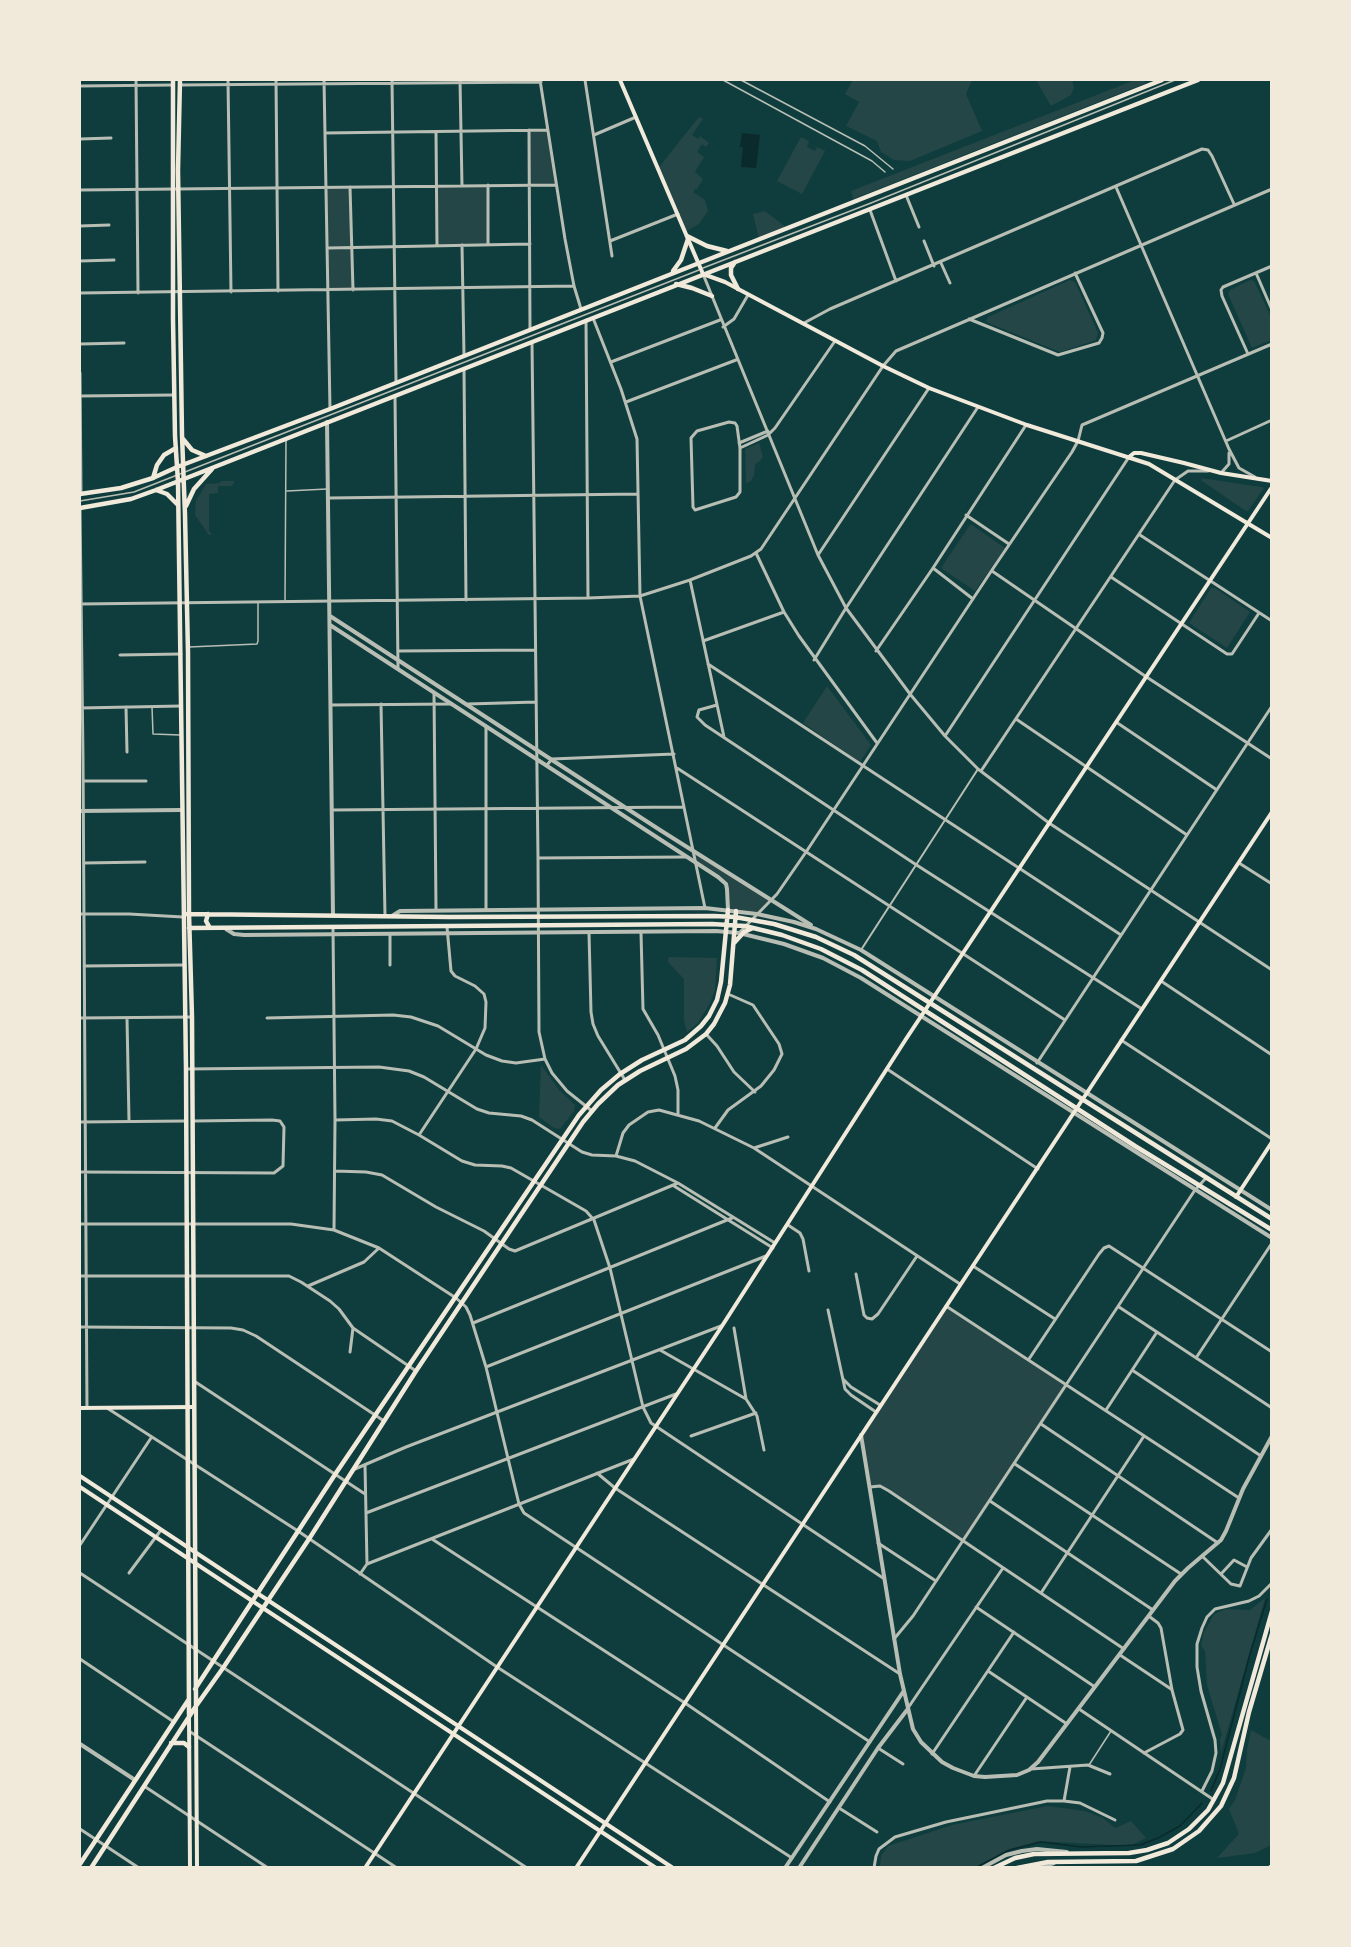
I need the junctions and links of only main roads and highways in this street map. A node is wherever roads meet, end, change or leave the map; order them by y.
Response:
1 (620, 80) edge
2 (1162, 80) edge
3 (1198, 80) edge
4 (173, 82) edge
5 (180, 82) edge
6 (176, 189) junction
7 (688, 237) junction
8 (727, 251) junction
9 (738, 260) junction
10 (698, 262) junction
11 (702, 272) junction
12 (672, 273) junction
13 (676, 284) junction
14 (738, 289) junction
15 (713, 298) road end
16 (182, 435) junction
17 (176, 448) junction
18 (206, 456) junction
19 (1129, 457) junction
20 (183, 465) junction
21 (177, 467) junction
22 (215, 467) junction
23 (181, 473) junction
24 (153, 478) junction
25 (181, 480) junction
26 (1272, 481) edge
27 (1272, 487) edge
28 (156, 490) junction
29 (80, 494) edge
30 (179, 505) junction
31 (80, 508) edge
32 (185, 508) junction
33 (1247, 522) junction
34 (1272, 538) edge
35 (1272, 812) edge
36 (728, 910) road end
37 (736, 911) road end
38 (189, 913) junction
39 (208, 914) junction
40 (728, 916) junction
41 (183, 917) junction
42 (735, 917) junction
43 (727, 924) junction
44 (735, 925) junction
45 (183, 928) junction
46 (189, 928) junction
47 (210, 928) junction
48 (753, 928) junction
49 (739, 933) junction
50 (930, 1004) junction
51 (926, 1011) junction
52 (995, 1036) road end
53 (991, 1042) junction
54 (1082, 1100) junction
55 (1075, 1111) junction
56 (1272, 1141) edge
57 (1236, 1197) junction
58 (1272, 1219) edge
59 (1272, 1230) edge
60 (186, 1407) junction
61 (194, 1407) junction
62 (80, 1408) edge
63 (80, 1476) edge
64 (80, 1487) edge
65 (188, 1547) junction
66 (195, 1552) junction
67 (188, 1559) junction
68 (195, 1563) junction
69 (258, 1594) junction
70 (268, 1600) junction
71 (253, 1602) junction
72 (263, 1608) junction
73 (1272, 1611) edge
74 (1272, 1634) edge
75 (195, 1689) junction
76 (189, 1699) junction
77 (195, 1706) junction
78 (189, 1715) junction
79 (458, 1726) junction
80 (453, 1734) junction
81 (171, 1743) junction
82 (189, 1747) junction
83 (605, 1823) junction
84 (600, 1831) junction
85 (1150, 1849) junction
86 (1152, 1857) junction
87 (80, 1864) edge
88 (1088, 1865) edge
89 (91, 1868) edge
90 (190, 1868) edge
91 (197, 1868) edge
92 (365, 1868) edge
93 (576, 1868) edge
94 (656, 1868) edge
95 (673, 1868) edge
96 (994, 1868) edge
97 (1017, 1868) edge

1 - 7 main road
2 - 8 main road
3 - 9 main road
4 - 6 main road
5 - 6 main road
6 - 16 main road
6 - 17 main road
7 - 8 main road
7 - 10 main road
7 - 12 main road
8 - 10 main road
9 - 11 main road
9 - 14 main road
10 - 11 main road
10 - 12 main road
11 - 13 main road
11 - 14 main road
12 - 18 main road
13 - 15 main road
13 - 22 main road
14 - 19 main road
16 - 18 main road
16 - 20 main road
17 - 21 main road
17 - 24 main road
18 - 20 main road
19 - 26 main road
19 - 33 main road
20 - 21 main road
20 - 23 main road
21 - 23 main road
21 - 24 main road
22 - 25 main road
22 - 32 main road
23 - 25 main road
24 - 29 main road
25 - 28 main road
25 - 30 main road
25 - 32 main road
27 - 33 main road
28 - 30 main road
28 - 31 main road
30 - 41 main road
32 - 38 main road
33 - 34 main road
33 - 50 main road
35 - 54 main road
36 - 40 main road
37 - 42 main road
38 - 39 main road
38 - 41 main road
38 - 46 main road
39 - 40 main road
39 - 47 main road
40 - 42 main road
40 - 43 main road
41 - 45 main road
42 - 44 main road
42 - 50 main road
43 - 44 main road
43 - 47 main road
43 - 69 main road
44 - 48 main road
44 - 49 main road
45 - 46 main road
45 - 60 main road
46 - 47 main road
46 - 61 main road
48 - 49 main road
48 - 51 main road
49 - 70 main road
50 - 51 main road
50 - 53 main road
51 - 55 main road
51 - 79 main road
52 - 53 main road
53 - 54 main road
54 - 55 main road
54 - 57 main road
55 - 59 main road
55 - 83 main road
56 - 57 main road
57 - 58 main road
60 - 61 main road
60 - 62 main road
60 - 65 main road
61 - 66 main road
63 - 65 main road
64 - 67 main road
65 - 66 main road
65 - 67 main road
66 - 68 main road
66 - 69 main road
67 - 68 main road
67 - 76 main road
68 - 71 main road
68 - 75 main road
69 - 70 main road
69 - 71 main road
70 - 72 main road
70 - 79 main road
71 - 72 main road
71 - 75 main road
72 - 77 main road
72 - 80 main road
73 - 85 main road
74 - 86 main road
75 - 76 main road
75 - 77 main road
76 - 78 main road
76 - 87 main road
77 - 78 main road
77 - 91 main road
78 - 81 main road
78 - 82 main road
79 - 80 main road
79 - 83 main road
80 - 84 main road
80 - 92 main road
81 - 82 main road
81 - 89 main road
82 - 90 main road
83 - 84 main road
83 - 95 main road
84 - 93 main road
84 - 94 main road
85 - 86 main road
85 - 96 main road
86 - 88 main road
88 - 97 main road

